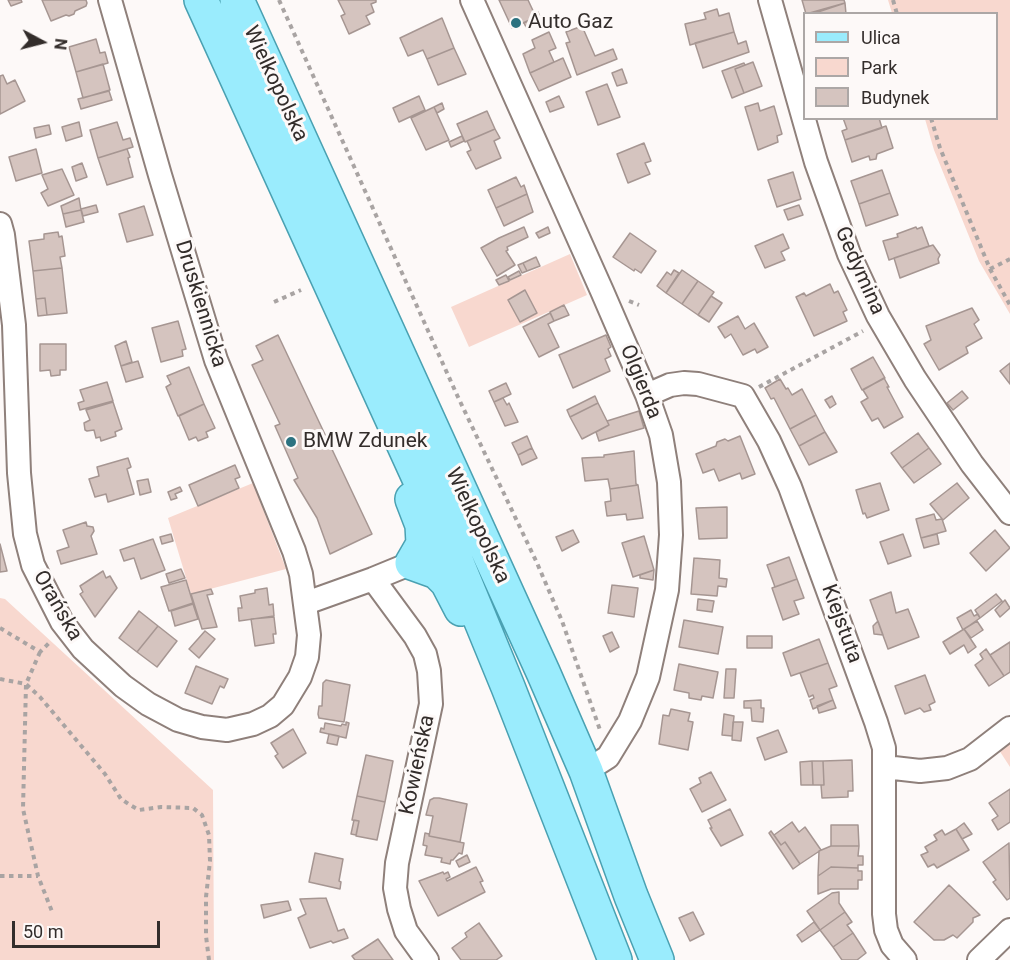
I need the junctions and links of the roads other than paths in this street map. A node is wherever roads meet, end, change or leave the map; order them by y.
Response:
1 (110, 0) edge
2 (201, 0) edge
3 (237, 0) edge
4 (472, 0) edge
5 (770, 0) edge
6 (803, 116) edge
7 (804, 120) edge
8 (0, 224) edge
9 (647, 395) junction
10 (382, 396) junction
11 (1010, 513) edge
12 (412, 563) junction
13 (373, 579) junction
14 (306, 603) junction
15 (508, 687) junction
16 (1010, 728) edge
17 (885, 767) junction
18 (586, 771) junction
19 (1010, 930) edge
20 (427, 960) edge
21 (615, 960) edge
22 (657, 960) edge
23 (905, 960) edge
24 (979, 960) edge

1 - 14 street, Druskiennicka
2 - 10 main road, Wielkopolska
3 - 18 main road, Wielkopolska
4 - 9 street, Olgierda
5 - 6 street, Gedymina
7 - 11 street, Gedymina
8 - 14 street, Orańska
9 - 17 street, Kiejstuta
9 - 18 street, Olgierda
10 - 12 main road
10 - 15 main road, Wielkopolska
12 - 13 street
12 - 15 main road
13 - 14 street
13 - 20 street, Kowieńska
15 - 21 main road, Wielkopolska
16 - 17 street
17 - 23 street, Kiejstuta
18 - 22 main road, Wielkopolska
19 - 24 street

